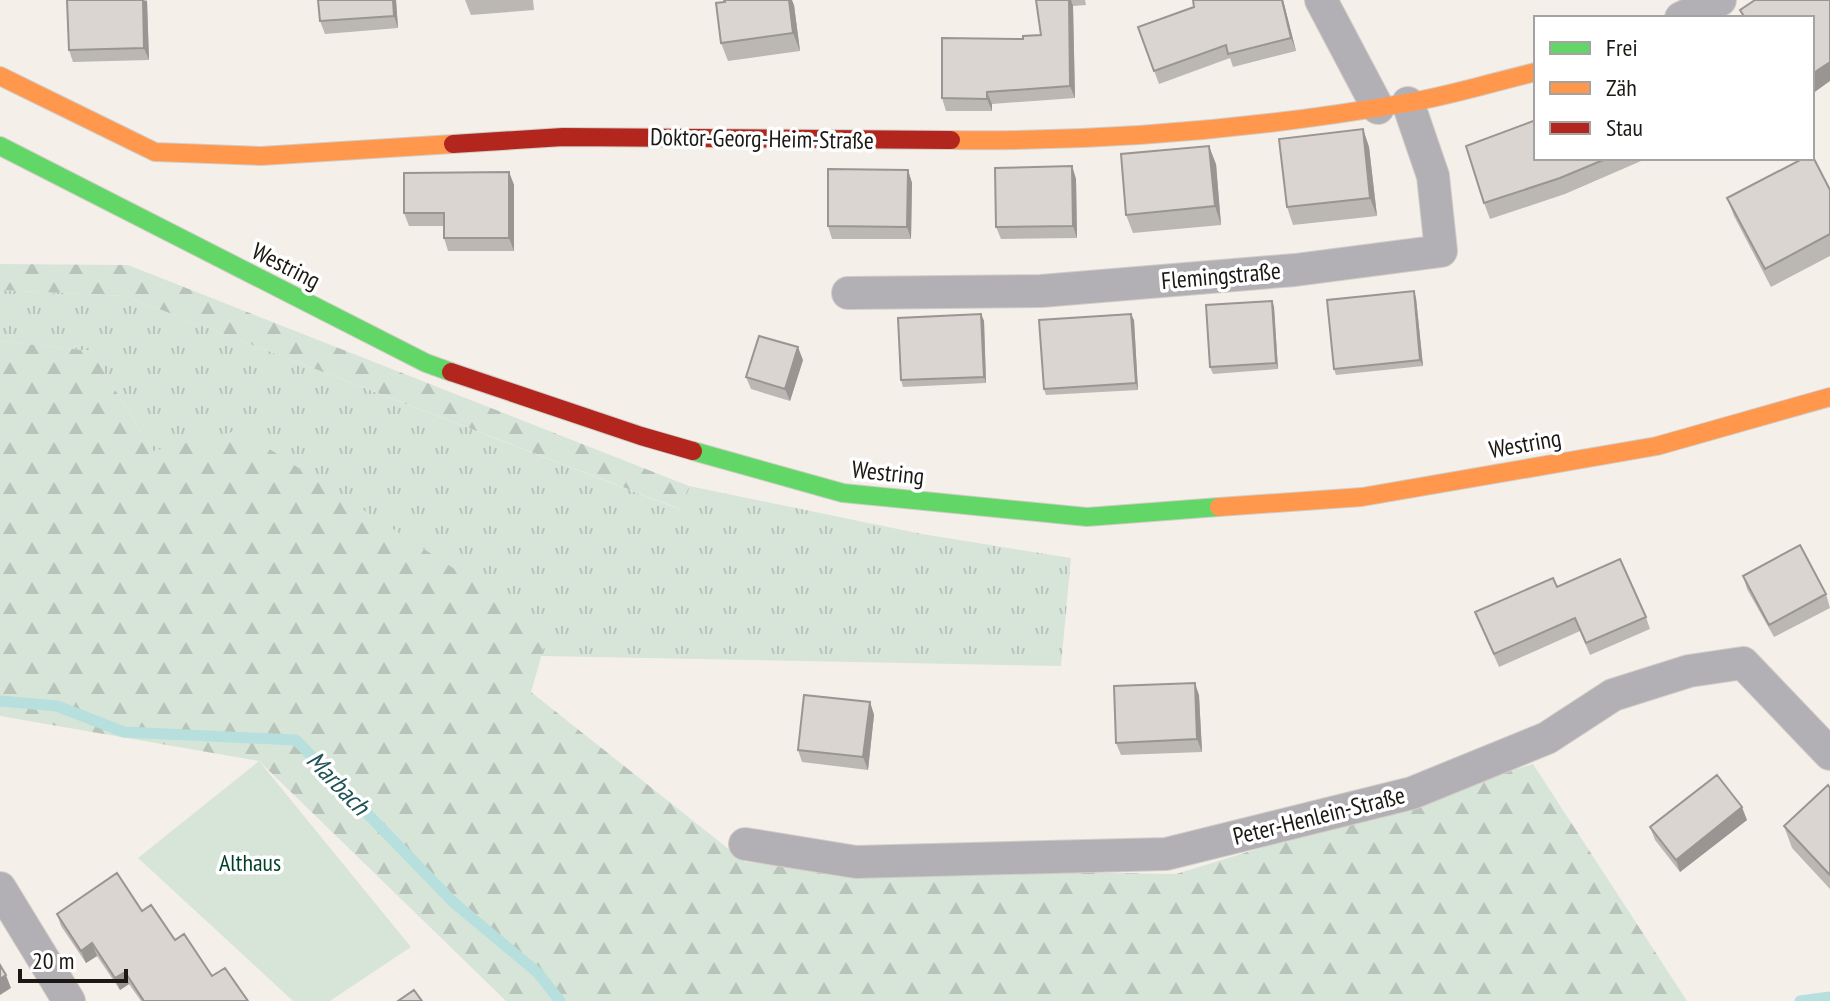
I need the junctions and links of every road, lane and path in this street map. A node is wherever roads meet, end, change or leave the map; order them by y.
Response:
1 (1321, 0) edge
2 (1720, 0) edge
3 (1685, 16) edge
4 (1534, 72) edge
5 (0, 76) edge
6 (1393, 105) junction
7 (0, 146) edge
8 (848, 293) dead end
9 (1830, 397) edge
10 (1830, 754) edge
11 (745, 844) dead end
12 (0, 888) edge
13 (69, 1001) edge

1 - 6 street
2 - 3 street
4 - 6 main road, Doktor-Georg-Heim-Straße
5 - 6 main road, Doktor-Georg-Heim-Straße
6 - 8 street, Flemingstraße
7 - 9 main road, Westring
10 - 11 street, Peter-Henlein-Straße
12 - 13 street

